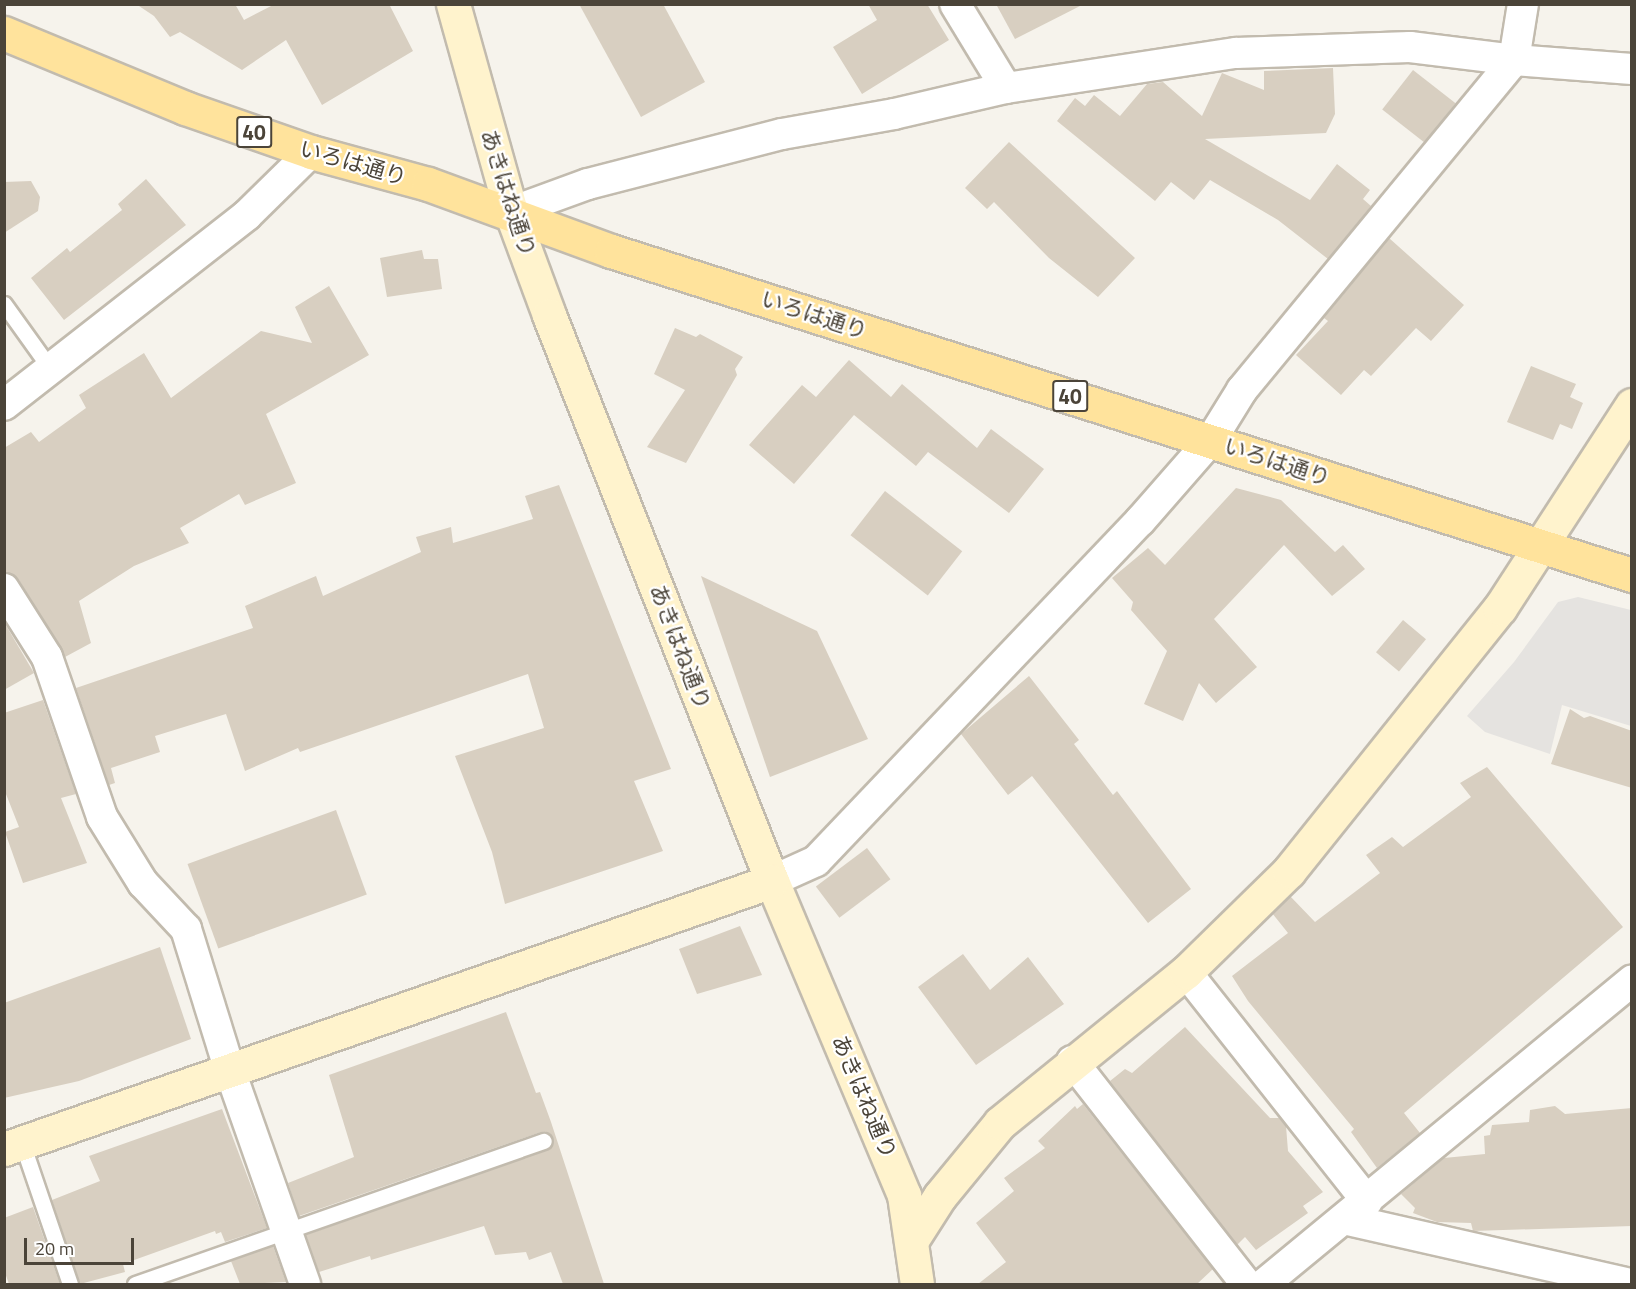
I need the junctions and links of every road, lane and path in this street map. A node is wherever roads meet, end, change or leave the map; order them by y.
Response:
1 (453, 4) edge
2 (955, 4) edge
3 (1523, 4) edge
4 (4, 33) edge
5 (1514, 60) junction
6 (1632, 69) edge
7 (1006, 88) junction
8 (311, 152) junction
9 (511, 212) junction
10 (4, 304) edge
11 (52, 371) junction
12 (4, 405) edge
13 (1632, 405) edge
14 (1212, 440) junction
15 (1541, 547) junction
16 (1632, 575) edge
17 (4, 589) edge
18 (772, 881) junction
19 (1186, 972) junction
20 (1632, 981) edge
21 (1072, 1061) junction
22 (230, 1071) junction
23 (544, 1142) dead end
24 (14, 1146) edge
25 (1355, 1210) junction
26 (915, 1223) junction
27 (286, 1231) junction
28 (70, 1284) edge
29 (135, 1284) edge
30 (305, 1284) edge
31 (917, 1284) edge
32 (1246, 1284) edge
33 (1264, 1284) edge
34 (1629, 1284) edge

1 - 9 street, あきはね通り
2 - 7 street
3 - 5 street
4 - 8 main road, いろは通り / 40
5 - 6 street
5 - 7 street
5 - 14 street
7 - 9 street
8 - 9 main road, いろは通り / 40
8 - 11 street
9 - 14 main road, いろは通り / 40
9 - 18 street, あきはね通り
10 - 11 lane
11 - 12 street
13 - 15 street
14 - 15 main road, いろは通り / 40
14 - 18 street
15 - 16 main road, いろは通り / 40
15 - 19 street
17 - 22 street
18 - 22 street
18 - 26 street, あきはね通り
19 - 21 street
19 - 25 street
20 - 25 street
21 - 26 street
21 - 32 street
22 - 24 street
22 - 27 street
23 - 27 lane
24 - 28 lane
25 - 33 street
25 - 34 street
26 - 31 street, あきはね通り
27 - 29 lane
27 - 30 street

